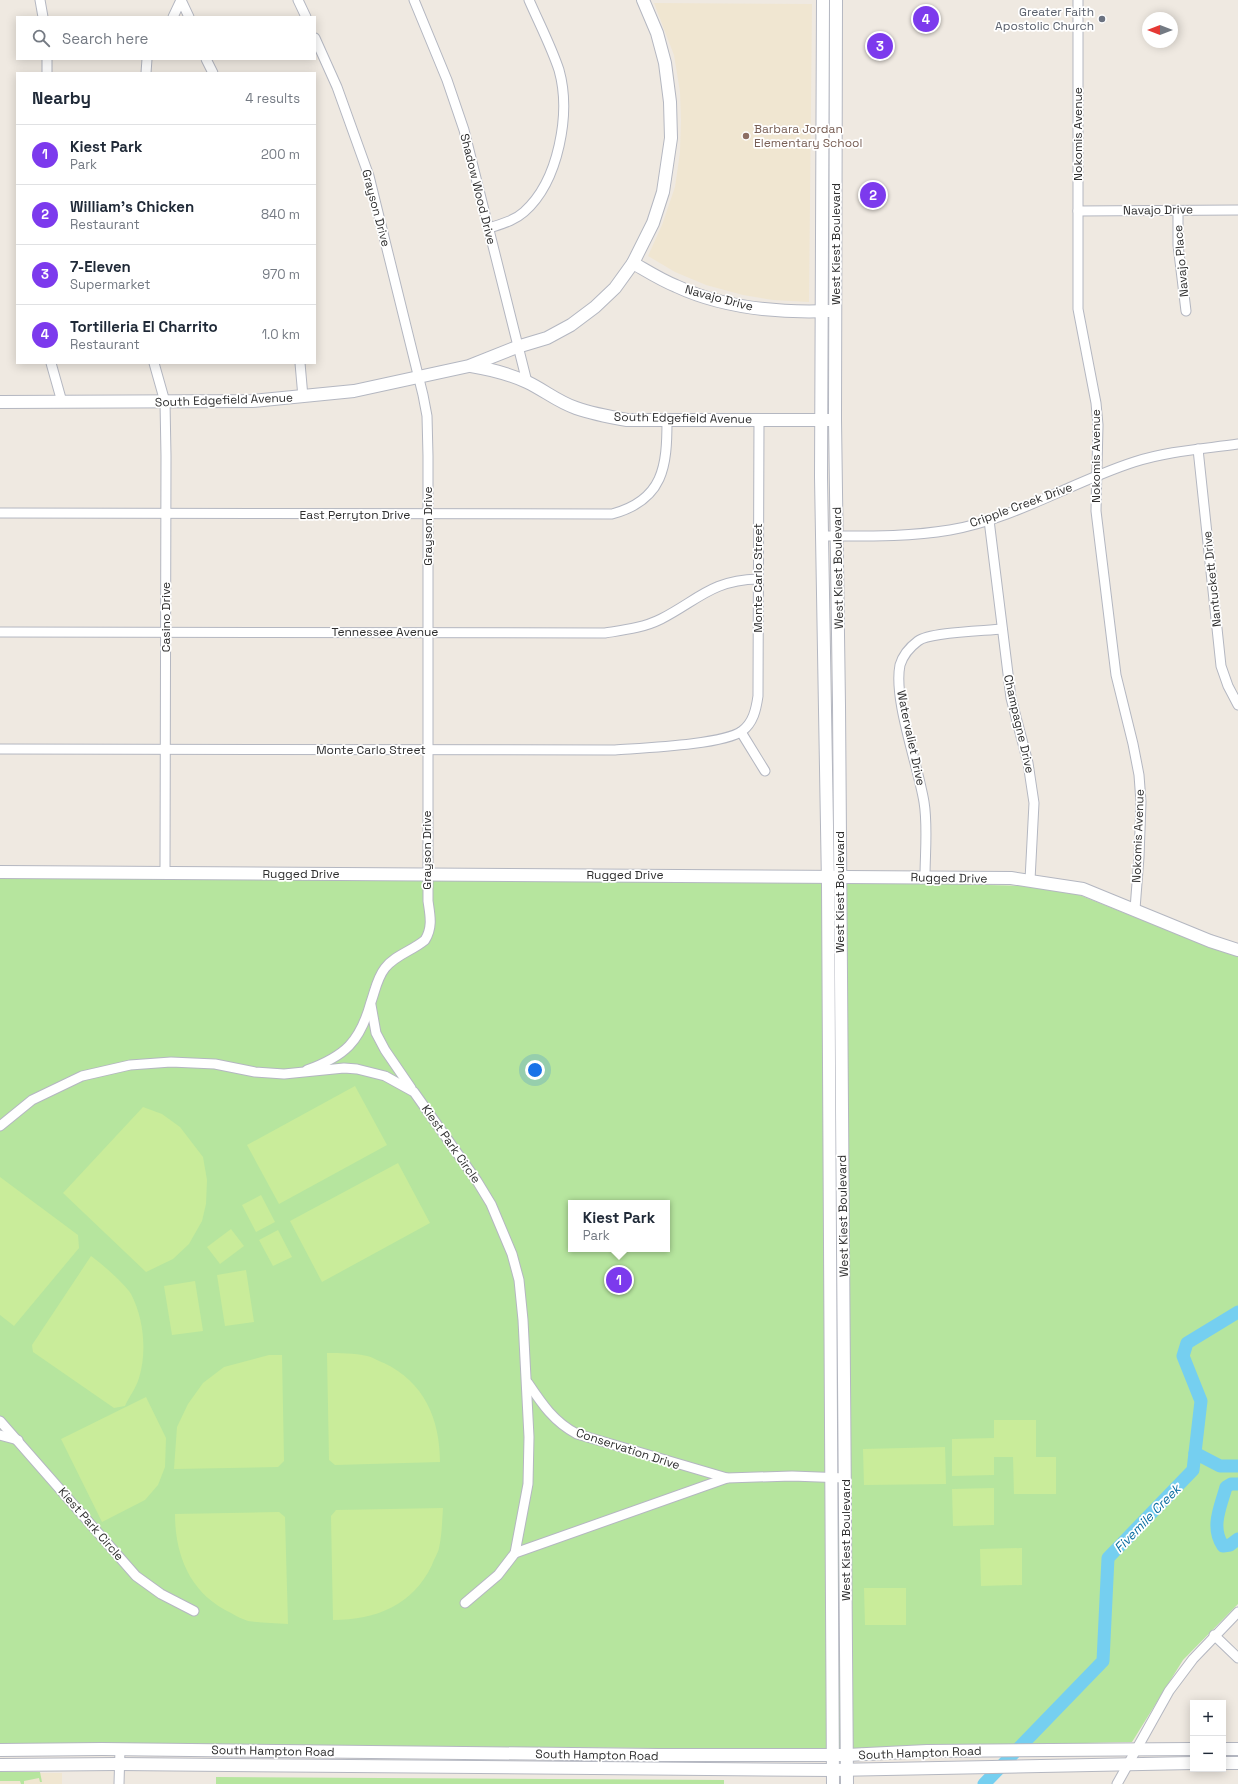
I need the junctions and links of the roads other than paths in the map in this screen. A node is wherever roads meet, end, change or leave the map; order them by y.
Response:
1 (40, 0) edge
2 (181, 0) edge
3 (298, 0) edge
4 (414, 0) edge
5 (529, 0) edge
6 (644, 0) edge
7 (823, 0) edge
8 (836, 0) edge
9 (1078, 0) edge
10 (43, 16) edge
11 (173, 16) edge
12 (189, 16) edge
13 (306, 16) edge
14 (316, 40) edge
15 (47, 60) edge
16 (147, 60) edge
17 (206, 60) edge
18 (47, 72) edge
19 (146, 72) edge
20 (212, 72) edge
21 (822, 147) junction
22 (836, 147) junction
23 (1178, 210) junction
24 (1238, 210) edge
25 (1078, 211) junction
26 (489, 228) junction
27 (822, 230) junction
28 (836, 230) junction
29 (633, 263) junction
30 (821, 311) junction
31 (836, 311) junction
32 (1186, 311) dead end
33 (517, 347) junction
34 (51, 364) edge
35 (154, 364) edge
36 (300, 364) edge
37 (469, 366) junction
38 (418, 377) junction
39 (527, 382) junction
40 (303, 397) junction
41 (0, 402) edge
42 (62, 402) junction
43 (165, 402) junction
44 (760, 419) junction
45 (821, 419) junction
46 (667, 420) junction
47 (835, 420) junction
48 (1238, 444) edge
49 (1198, 449) junction
50 (1097, 476) junction
51 (0, 513) edge
52 (167, 513) junction
53 (428, 515) junction
54 (989, 520) junction
55 (823, 536) junction
56 (837, 536) junction
57 (758, 579) junction
58 (1002, 629) junction
59 (0, 632) edge
60 (166, 632) junction
61 (428, 632) junction
62 (839, 704) junction
63 (826, 705) junction
64 (1238, 705) edge
65 (741, 732) junction
66 (165, 748) junction
67 (0, 749) edge
68 (427, 750) junction
69 (765, 771) dead end
70 (0, 872) edge
71 (165, 873) junction
72 (427, 874) junction
73 (827, 877) junction
74 (840, 877) junction
75 (925, 877) junction
76 (1030, 880) junction
77 (1134, 909) junction
78 (1238, 950) edge
79 (371, 1005) junction
80 (307, 1070) junction
81 (414, 1092) junction
82 (0, 1126) edge
83 (527, 1381) junction
84 (0, 1421) edge
85 (0, 1435) edge
86 (19, 1440) junction
87 (727, 1478) junction
88 (830, 1478) junction
89 (846, 1478) junction
90 (515, 1553) junction
91 (465, 1603) dead end
92 (194, 1611) dead end
93 (1238, 1612) edge
94 (1214, 1635) junction
95 (1238, 1658) edge
96 (1238, 1748) edge
97 (120, 1749) junction
98 (1136, 1749) junction
99 (1190, 1749) edge
100 (1226, 1749) edge
101 (0, 1750) edge
102 (352, 1752) junction
103 (927, 1752) junction
104 (833, 1755) junction
105 (847, 1755) junction
106 (1190, 1763) edge
107 (1226, 1763) edge
108 (1238, 1763) edge
109 (118, 1764) junction
110 (1128, 1764) junction
111 (0, 1765) edge
112 (352, 1766) junction
113 (928, 1768) junction
114 (833, 1770) junction
115 (847, 1770) junction
116 (119, 1784) edge
117 (833, 1784) edge
118 (847, 1784) edge
119 (1117, 1784) edge

1 - 10 street
2 - 11 street
2 - 12 street
3 - 13 street
4 - 26 street, Shadow Wood Drive
5 - 26 street
6 - 29 main road, South Edgefield Avenue
7 - 21 main road, West Kiest Boulevard
8 - 22 main road, West Kiest Boulevard
9 - 25 street, Nokomis Avenue
14 - 38 street, Grayson Drive
15 - 18 street
16 - 19 street
17 - 20 street
21 - 22 main road
21 - 27 main road, West Kiest Boulevard
22 - 28 main road, West Kiest Boulevard
23 - 24 street, Navajo Drive
23 - 25 street, Navajo Drive
23 - 32 street, Navajo Place
25 - 50 street, Nokomis Avenue
26 - 33 street, Shadow Wood Drive
27 - 28 main road
27 - 30 main road, West Kiest Boulevard
28 - 31 main road, West Kiest Boulevard
29 - 30 main road, Navajo Drive
29 - 33 main road, South Edgefield Avenue
30 - 31 main road, Navajo Drive
30 - 45 main road, West Kiest Boulevard
31 - 47 main road, West Kiest Boulevard
33 - 37 main road, South Edgefield Avenue
33 - 39 street, Shadow Wood Drive
34 - 42 street
35 - 43 street, Casino Drive
36 - 40 street
37 - 38 main road, South Edgefield Avenue
37 - 39 main road, South Edgefield Avenue
38 - 40 main road, South Edgefield Avenue
38 - 53 street, Grayson Drive
39 - 46 main road, South Edgefield Avenue
40 - 43 main road, South Edgefield Avenue
41 - 42 main road, South Edgefield Avenue
42 - 43 main road, South Edgefield Avenue
43 - 52 street, Casino Drive
44 - 45 main road, South Edgefield Avenue
44 - 46 main road, South Edgefield Avenue
44 - 57 street, Monte Carlo Street
45 - 47 main road, South Edgefield Avenue
45 - 55 main road, West Kiest Boulevard
46 - 53 street, East Perryton Drive
47 - 56 main road, West Kiest Boulevard
48 - 49 street, Cripple Creek Drive
49 - 50 street, Cripple Creek Drive
49 - 64 street, Nantuckett Drive
50 - 54 street, Cripple Creek Drive
50 - 77 street, Nokomis Avenue
51 - 52 street, East Perryton Drive
52 - 53 street, East Perryton Drive
52 - 60 street, Casino Drive
53 - 61 street, Grayson Drive
54 - 56 street, Cripple Creek Drive
54 - 58 street, Champagne Drive
55 - 56 street, Cripple Creek Drive
55 - 63 main road, West Kiest Boulevard
56 - 62 main road, West Kiest Boulevard
57 - 61 street, Tennessee Avenue
57 - 65 street, Monte Carlo Street
58 - 75 street, Watervaliet Drive
58 - 76 street, Champagne Drive
59 - 60 street, Tennessee Avenue
60 - 61 street, Tennessee Avenue
60 - 66 street, Casino Drive
61 - 68 street, Grayson Drive
62 - 63 main road
62 - 74 main road, West Kiest Boulevard
63 - 73 main road, West Kiest Boulevard
65 - 68 street, Monte Carlo Street
65 - 69 street
66 - 67 street, Monte Carlo Street
66 - 68 street, Monte Carlo Street
66 - 71 street, Casino Drive
68 - 72 street, Grayson Drive
70 - 71 main road, Rugged Drive
71 - 72 main road, Rugged Drive
72 - 73 main road, Rugged Drive
72 - 79 street, Grayson Drive
73 - 74 main road, Rugged Drive
73 - 88 main road, West Kiest Boulevard
74 - 75 main road, Rugged Drive
74 - 89 main road, West Kiest Boulevard
75 - 76 main road, Rugged Drive
76 - 77 main road, Rugged Drive
77 - 78 main road, Rugged Drive
79 - 80 street, Grayson Drive
79 - 81 street, Grayson Drive
80 - 81 street, Kiest Park Circle
80 - 82 street, Kiest Park Circle
81 - 83 street, Kiest Park Circle
83 - 87 street, Conservation Drive
83 - 90 street, Kiest Park Circle
84 - 86 street, Kiest Park Circle
85 - 86 street
86 - 92 street, Kiest Park Circle
87 - 88 street, Conservation Drive
87 - 90 street, Conservation Drive
88 - 89 street, Conservation Drive
88 - 104 main road, West Kiest Boulevard
89 - 105 main road, West Kiest Boulevard
90 - 91 street, Kiest Park Circle
93 - 94 street
94 - 95 street
94 - 98 street
96 - 100 main road
97 - 101 main road, South Hampton Road
97 - 102 main road, South Hampton Road
97 - 109 street
98 - 99 main road, South Hampton Road
98 - 103 main road, South Hampton Road
98 - 110 street
102 - 104 main road, South Hampton Road
102 - 112 main road
103 - 105 main road, South Hampton Road
103 - 113 main road
104 - 105 main road, South Hampton Road
104 - 114 main road, West Kiest Boulevard
105 - 115 main road, West Kiest Boulevard
106 - 110 main road, South Hampton Road
107 - 108 main road
109 - 111 main road, South Hampton Road
109 - 112 main road, South Hampton Road
109 - 116 street
110 - 113 main road, South Hampton Road
110 - 119 street
112 - 114 main road, South Hampton Road
113 - 115 main road, South Hampton Road
114 - 115 main road, South Hampton Road
114 - 117 main road, West Kiest Boulevard
115 - 118 main road, West Kiest Boulevard

